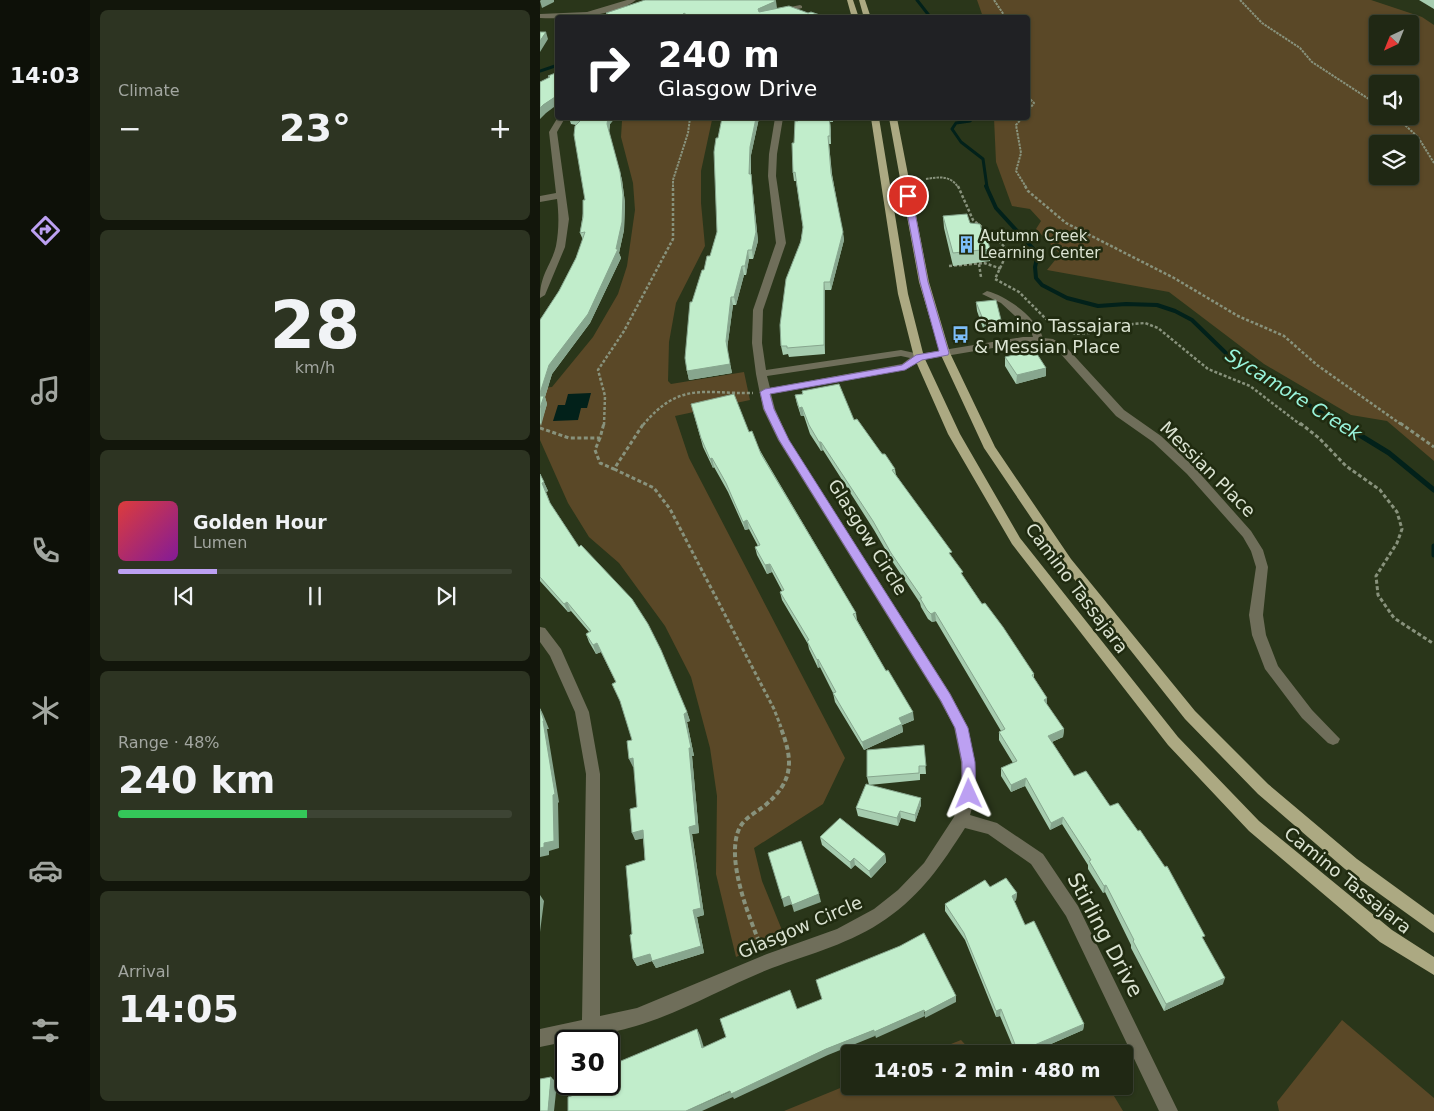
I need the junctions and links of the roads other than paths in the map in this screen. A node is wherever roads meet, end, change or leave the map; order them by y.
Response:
1 (633, 0) edge
2 (850, 0) edge
3 (862, 0) edge
4 (800, 7) dead end
5 (567, 15) edge
6 (769, 15) edge
7 (855, 15) edge
8 (867, 15) edge
9 (540, 16) edge
10 (555, 16) edge
11 (560, 120) edge
12 (779, 120) edge
13 (875, 120) edge
14 (892, 120) edge
15 (562, 195) junction
16 (540, 199) edge
17 (986, 294) dead end
18 (540, 295) edge
19 (1038, 340) junction
20 (944, 353) junction
21 (919, 357) junction
22 (761, 374) junction
23 (765, 392) junction
24 (540, 632) edge
25 (1333, 739) dead end
26 (961, 820) junction
27 (1434, 925) edge
28 (1434, 967) edge
29 (591, 1027) junction
30 (540, 1038) edge
31 (1169, 1111) edge

1 - 5 street
2 - 7 main road
3 - 8 main road
4 - 6 street
9 - 10 street
11 - 15 street
12 - 22 street, Glasgow Circle
13 - 21 main road, Camino Tassajara
14 - 20 main road, Camino Tassajara
15 - 16 street
15 - 18 street
17 - 19 street
19 - 20 street, Messian Place
19 - 25 street, Messian Place
20 - 21 street, Messian Place
20 - 27 main road, Camino Tassajara
21 - 22 street
21 - 23 street
21 - 28 main road, Camino Tassajara
22 - 23 street, Glasgow Circle
23 - 26 street, Glasgow Circle
24 - 29 street
26 - 29 street, Glasgow Circle
26 - 31 street, Stirling Drive
29 - 30 street, Glasgow Circle

